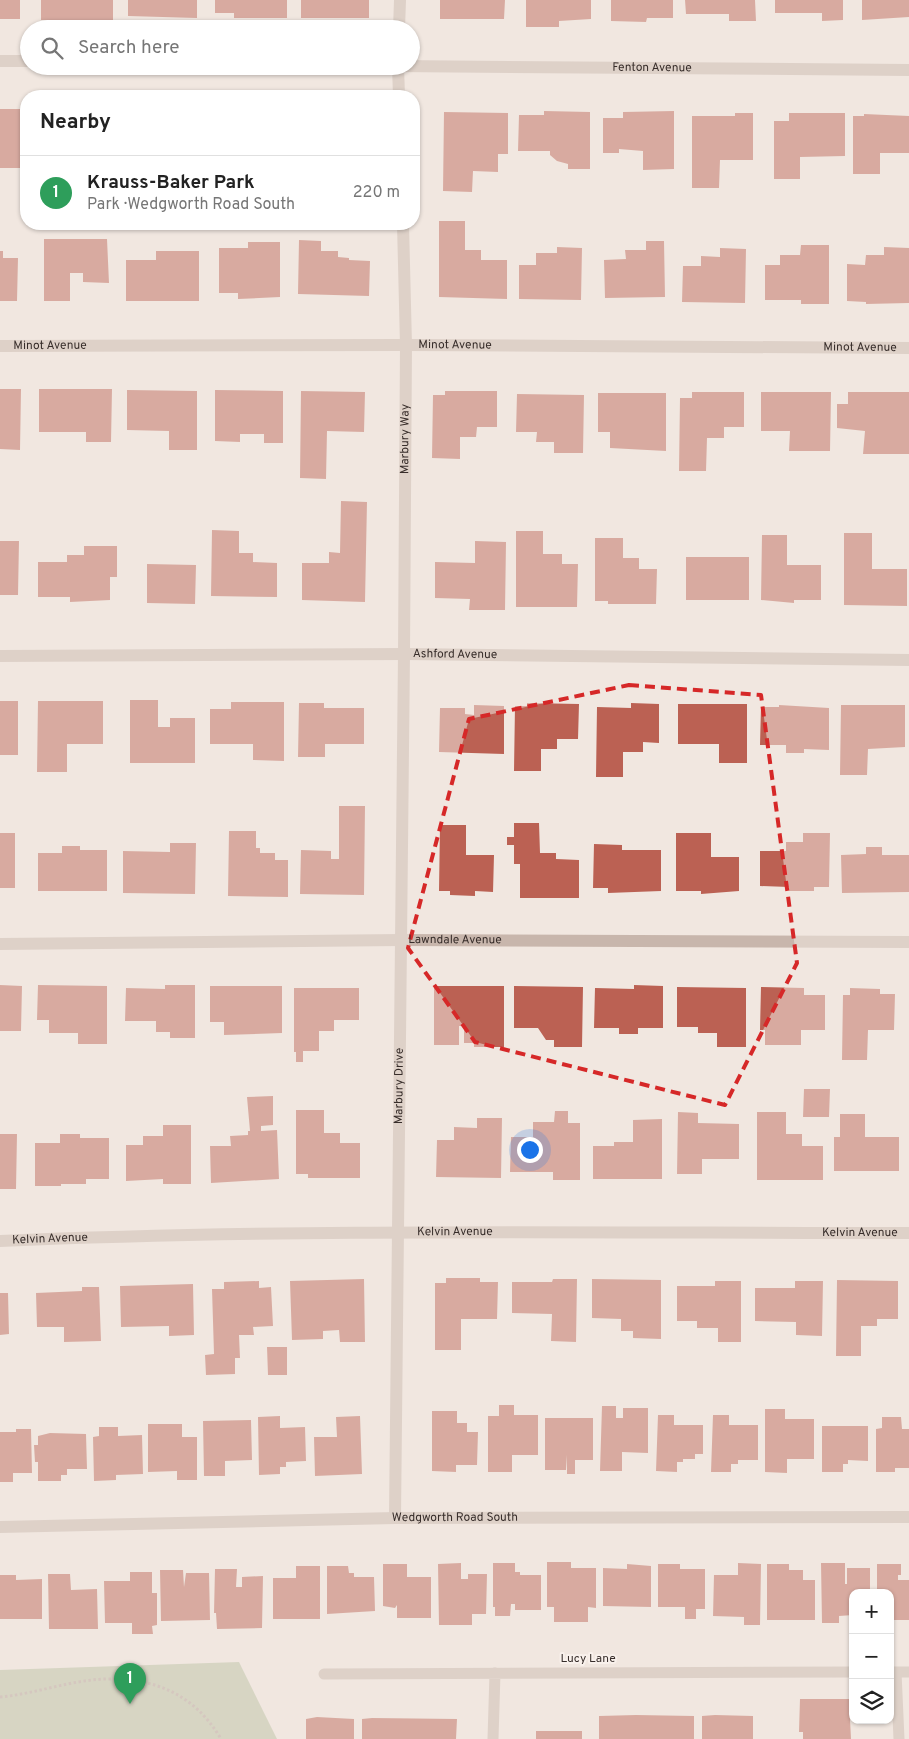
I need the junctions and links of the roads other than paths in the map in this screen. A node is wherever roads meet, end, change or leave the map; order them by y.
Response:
1 (400, 0) edge
2 (399, 20) edge
3 (0, 61) edge
4 (20, 61) edge
5 (420, 66) edge
6 (909, 70) edge
7 (398, 75) edge
8 (399, 90) edge
9 (402, 230) edge
10 (406, 345) junction
11 (0, 346) edge
12 (909, 348) edge
13 (404, 654) junction
14 (0, 656) edge
15 (909, 660) edge
16 (401, 940) junction
17 (909, 942) edge
18 (0, 944) edge
19 (909, 1233) edge
20 (398, 1234) junction
21 (0, 1241) edge
22 (909, 1517) edge
23 (395, 1518) junction
24 (0, 1527) edge
25 (849, 1672) edge
26 (894, 1672) edge
27 (909, 1672) edge
28 (496, 1673) junction
29 (324, 1674) dead end
30 (894, 1679) edge
31 (493, 1739) edge
32 (899, 1739) edge

1 - 2 street
3 - 4 street
5 - 6 street, Fenton Avenue
7 - 8 street
9 - 10 street, Marbury Way
10 - 11 street, Minot Avenue
10 - 12 street, Minot Avenue
10 - 13 street, Marbury Way
13 - 14 street, Ashford Avenue
13 - 15 street, Ashford Avenue
13 - 16 street, Marbury Drive
16 - 17 street, Lawndale Avenue
16 - 18 street, Lawndale Avenue
16 - 20 street, Marbury Drive
19 - 20 street, Kelvin Avenue
20 - 21 street, Kelvin Avenue
20 - 23 street, Marbury Drive
22 - 23 street, Wedgworth Road South
23 - 24 street, Wedgworth Road South
25 - 28 lane, Lucy Lane
26 - 27 lane
28 - 29 lane, Lucy Lane
28 - 31 lane
30 - 32 lane

